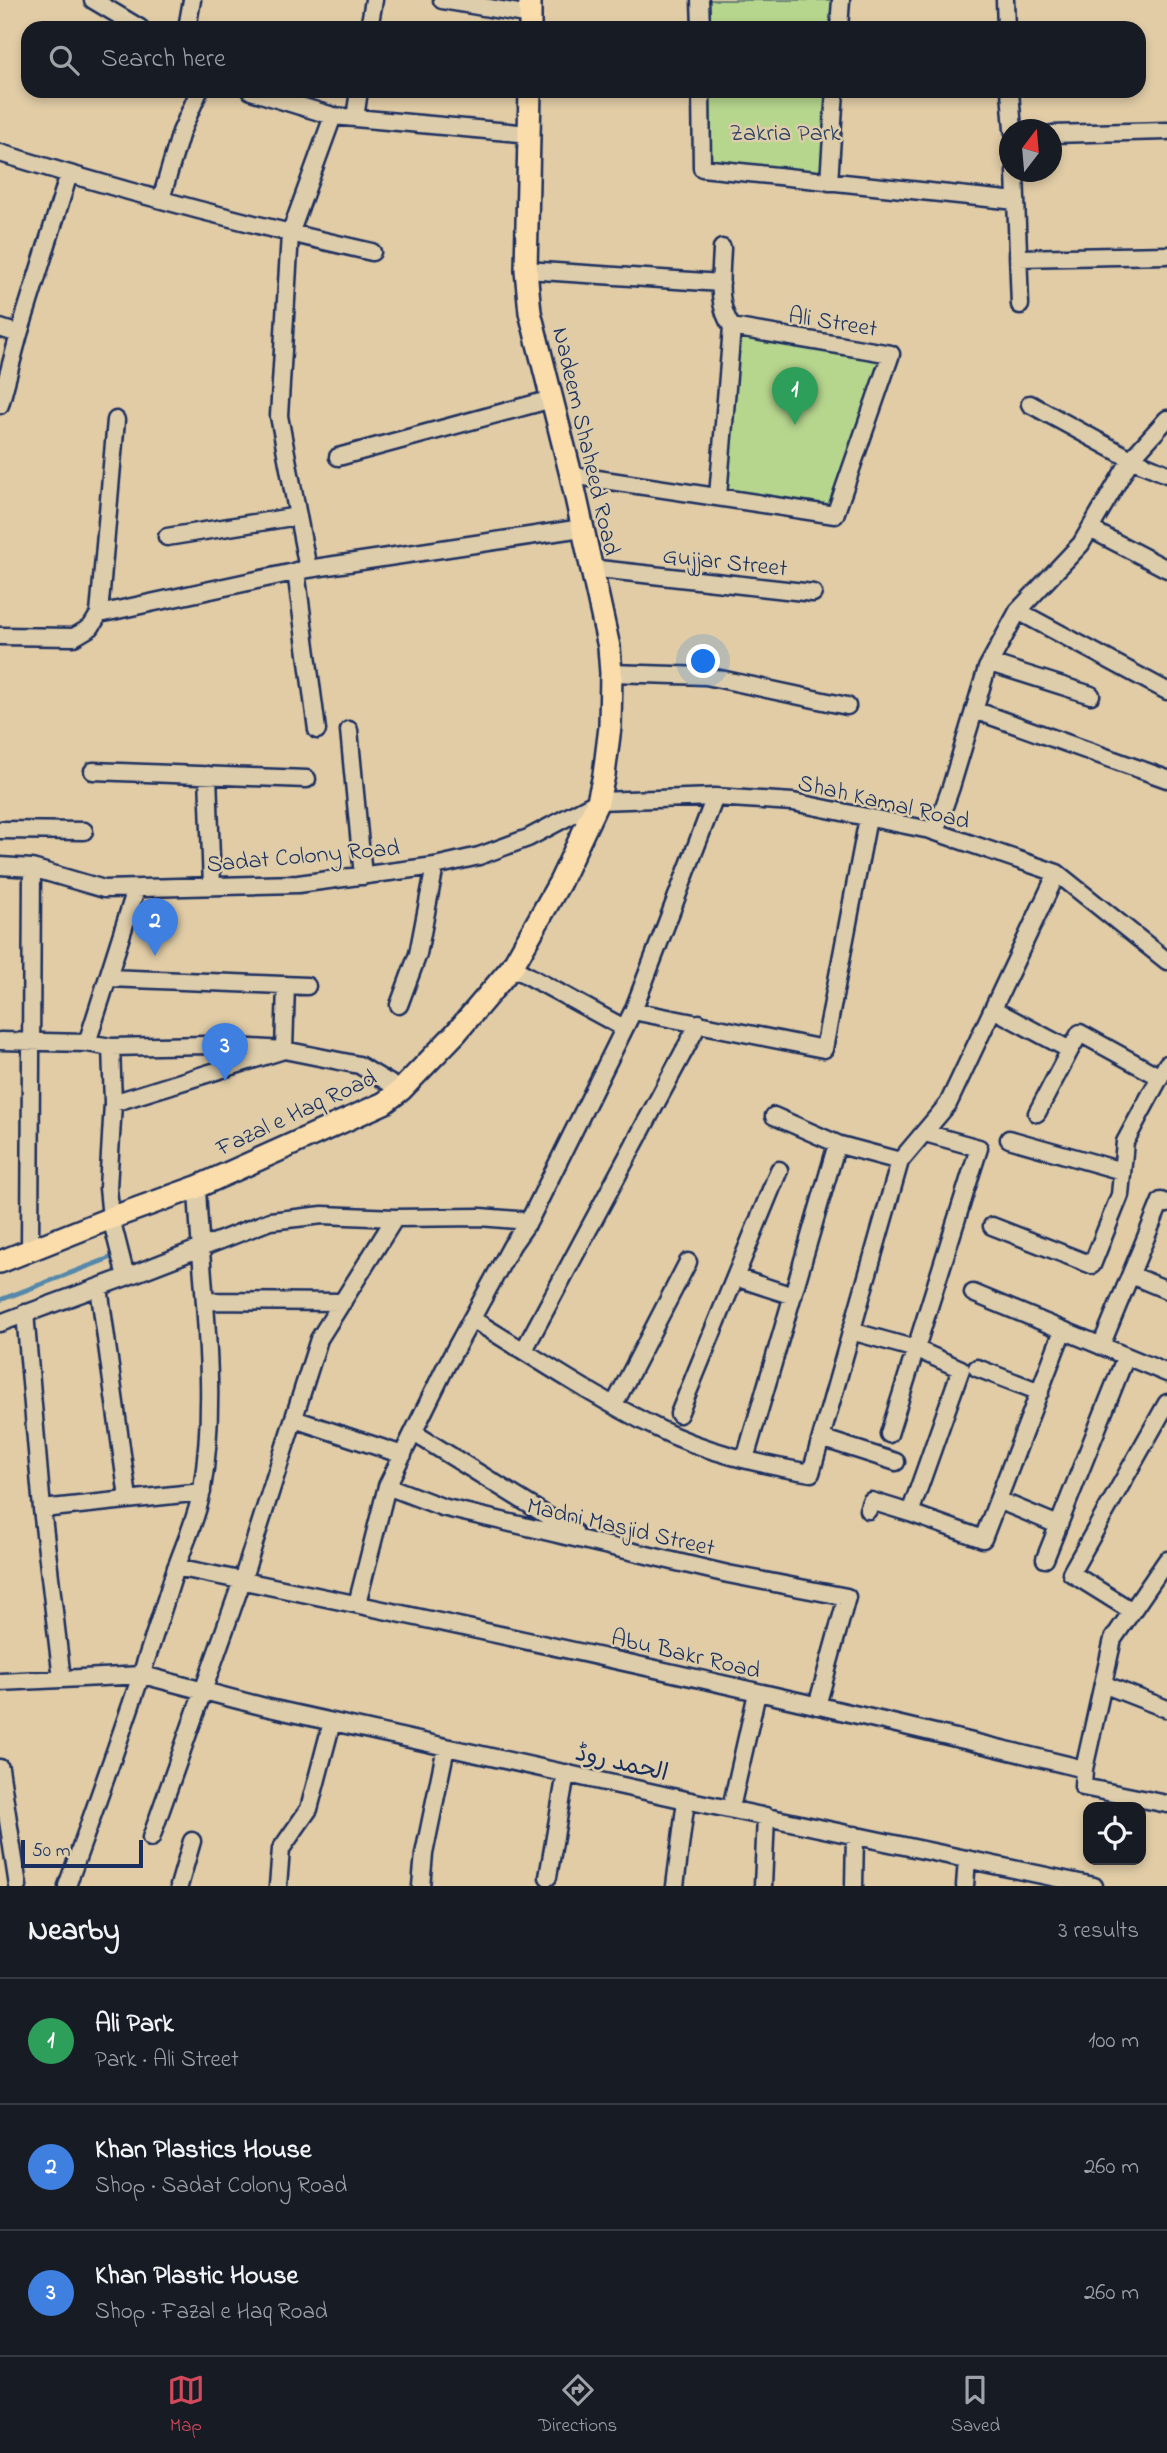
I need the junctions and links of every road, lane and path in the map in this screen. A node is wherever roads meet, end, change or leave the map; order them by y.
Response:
1 (93, 0) edge
2 (192, 0) edge
3 (374, 0) edge
4 (442, 0) edge
5 (700, 0) edge
6 (841, 0) edge
7 (1005, 0) edge
8 (530, 14) edge
9 (128, 21) edge
10 (188, 21) edge
11 (370, 21) edge
12 (701, 21) edge
13 (840, 21) edge
14 (1006, 21) edge
15 (196, 98) edge
16 (274, 98) edge
17 (358, 98) edge
18 (530, 98) edge
19 (701, 98) edge
20 (835, 98) edge
21 (1011, 98) edge
22 (333, 116) junction
23 (355, 118) junction
24 (1012, 119) edge
25 (1167, 131) edge
26 (530, 134) junction
27 (1062, 134) edge
28 (0, 153) edge
29 (69, 174) junction
30 (829, 181) junction
31 (1015, 182) edge
32 (161, 199) junction
33 (1016, 201) junction
34 (290, 234) junction
35 (722, 248) dead end
36 (372, 252) dead end
37 (1167, 256) edge
38 (1018, 258) junction
39 (526, 270) junction
40 (721, 283) junction
41 (1020, 305) dead end
42 (732, 327) junction
43 (0, 328) edge
44 (19, 334) junction
45 (552, 399) junction
46 (1030, 404) dead end
47 (0, 405) edge
48 (1167, 419) edge
49 (116, 420) dead end
50 (338, 457) dead end
51 (1131, 460) junction
52 (1167, 474) edge
53 (571, 475) junction
54 (718, 496) junction
55 (298, 516) junction
56 (582, 528) junction
57 (1090, 529) junction
58 (167, 537) dead end
59 (590, 568) junction
60 (1167, 569) edge
61 (302, 570) junction
62 (813, 593) dead end
63 (1018, 611) junction
64 (99, 614) junction
65 (0, 636) edge
66 (990, 663) junction
67 (611, 673) junction
68 (1167, 691) edge
69 (1091, 695) dead end
70 (846, 706) dead end
71 (974, 710) junction
72 (317, 730) dead end
73 (349, 730) dead end
74 (93, 771) dead end
75 (208, 775) junction
76 (307, 779) dead end
77 (1167, 779) edge
78 (715, 797) junction
79 (598, 801) junction
80 (868, 818) junction
81 (0, 830) edge
82 (84, 831) dead end
83 (934, 832) junction
84 (0, 866) edge
85 (435, 866) junction
86 (32, 868) junction
87 (1057, 873) junction
88 (363, 876) junction
89 (212, 886) junction
90 (136, 889) junction
91 (1167, 961) edge
92 (512, 967) junction
93 (108, 978) junction
94 (286, 985) junction
95 (307, 986) dead end
96 (399, 1006) dead end
97 (993, 1009) junction
98 (633, 1012) junction
99 (699, 1023) junction
100 (624, 1028) junction
101 (0, 1041) edge
102 (32, 1041) junction
103 (87, 1043) junction
104 (111, 1047) junction
105 (284, 1050) junction
106 (1070, 1050) junction
107 (1164, 1070) edge
108 (401, 1090) junction
109 (113, 1102) junction
110 (1037, 1113) dead end
111 (774, 1116) dead end
112 (925, 1133) junction
113 (1009, 1139) dead end
114 (837, 1144) junction
115 (900, 1161) junction
116 (779, 1170) dead end
117 (1122, 1171) junction
118 (197, 1187) junction
119 (1167, 1204) edge
120 (111, 1218) junction
121 (395, 1218) junction
122 (528, 1221) junction
123 (992, 1226) dead end
124 (199, 1248) junction
125 (30, 1251) junction
126 (0, 1262) edge
127 (688, 1262) dead end
128 (1131, 1275) junction
129 (126, 1277) junction
130 (735, 1277) junction
131 (99, 1287) junction
132 (1167, 1290) edge
133 (973, 1293) dead end
134 (793, 1296) junction
135 (206, 1301) junction
136 (344, 1302) junction
137 (25, 1313) junction
138 (472, 1319) junction
139 (0, 1323) edge
140 (851, 1331) junction
141 (1063, 1331) junction
142 (1101, 1346) junction
143 (916, 1349) junction
144 (524, 1350) junction
145 (1126, 1356) junction
146 (977, 1368) dead end
147 (1167, 1373) edge
148 (1040, 1392) junction
149 (1167, 1403) edge
150 (614, 1405) junction
151 (679, 1414) dead end
152 (293, 1419) junction
153 (414, 1433) junction
154 (890, 1434) dead end
155 (821, 1438) junction
156 (403, 1455) junction
157 (745, 1459) junction
158 (896, 1462) dead end
159 (387, 1486) junction
160 (202, 1492) junction
161 (128, 1498) junction
162 (998, 1500) junction
163 (42, 1508) junction
164 (868, 1510) dead end
165 (910, 1513) junction
166 (1058, 1525) junction
167 (587, 1541) junction
168 (1045, 1559) dead end
169 (1167, 1560) edge
170 (176, 1567) junction
171 (242, 1581) junction
172 (357, 1604) junction
173 (1132, 1611) junction
174 (143, 1675) junction
175 (62, 1679) junction
176 (0, 1682) edge
177 (1103, 1684) junction
178 (204, 1691) junction
179 (757, 1693) junction
180 (817, 1706) junction
181 (1167, 1709) edge
182 (332, 1721) junction
183 (446, 1747) junction
184 (0, 1768) edge
185 (1084, 1769) junction
186 (566, 1773) junction
187 (686, 1800) junction
188 (1167, 1804) edge
189 (731, 1808) junction
190 (766, 1815) junction
191 (855, 1835) junction
192 (151, 1838) dead end
193 (192, 1841) dead end
194 (967, 1859) junction
195 (548, 1877) dead end
196 (1063, 1883) edge
197 (18, 1886) edge
198 (67, 1886) edge
199 (179, 1886) edge
200 (278, 1886) edge
201 (421, 1886) edge
202 (675, 1886) edge
203 (764, 1886) edge
204 (854, 1886) edge
205 (965, 1886) edge
206 (1094, 1886) edge

1 - 9 street
2 - 10 street
3 - 11 street
4 - 8 street
5 - 12 street
6 - 13 street
7 - 14 street
15 - 32 street
16 - 22 street
17 - 23 street
18 - 26 main road, Nadeem Shaheed Road
19 - 30 street
20 - 30 street
21 - 24 street
22 - 23 street
22 - 34 street
23 - 26 street
25 - 27 street
26 - 39 main road, Nadeem Shaheed Road
28 - 29 street
29 - 32 street
29 - 44 street
30 - 33 street
31 - 33 street
32 - 34 street
33 - 38 street
34 - 36 street
34 - 55 street
35 - 40 street
37 - 38 street
38 - 41 street
39 - 40 street
39 - 45 main road, Nadeem Shaheed Road
40 - 42 street
42 - 54 street
42 - 54 street, Ali Street
43 - 44 street
44 - 47 street
45 - 50 street
45 - 53 main road, Nadeem Shaheed Road
46 - 51 street
48 - 51 street
49 - 64 street
51 - 52 street
51 - 57 street
53 - 54 street, Ali Street
53 - 56 main road, Nadeem Shaheed Road
55 - 58 street
55 - 61 street
56 - 59 main road, Nadeem Shaheed Road
56 - 61 street
57 - 60 street
57 - 63 street
59 - 62 street, Gujjar Street
59 - 67 main road, Nadeem Shaheed Road
61 - 64 street
61 - 72 street
63 - 66 street
63 - 68 street
64 - 65 street
66 - 69 street
66 - 71 street
67 - 70 street
67 - 79 main road, Nadeem Shaheed Road
71 - 77 street
71 - 83 street
73 - 88 street
74 - 75 street
75 - 76 street
75 - 89 street
78 - 79 street, Shah Kamal Road
78 - 80 street, Shah Kamal Road
78 - 98 street
79 - 85 street, Sadat Colony Road
79 - 92 main road, Fazal e Haq Road
80 - 83 street, Shah Kamal Road
80 - 99 street
81 - 82 street
83 - 87 street, Shah Kamal Road
84 - 86 street, Sadat Colony Road
85 - 88 street, Sadat Colony Road
85 - 96 street
86 - 90 street, Sadat Colony Road
86 - 102 street
87 - 91 street, Shah Kamal Road
87 - 97 street
88 - 89 street, Sadat Colony Road
89 - 90 street, Sadat Colony Road
90 - 93 street
92 - 100 street
92 - 108 main road, Fazal e Haq Road
93 - 94 street
93 - 103 street
94 - 95 street
94 - 105 street
97 - 106 street
97 - 112 street
98 - 99 street
98 - 100 street
99 - 144 street
100 - 122 street
101 - 102 street
102 - 103 street
102 - 125 street
103 - 104 street
104 - 105 street
104 - 109 street
105 - 108 street
105 - 109 street
106 - 107 street
106 - 110 street
107 - 117 street
108 - 118 main road, Fazal e Haq Road
109 - 120 street
111 - 114 street
112 - 115 street
112 - 143 street
113 - 117 street
114 - 115 street
114 - 134 street
115 - 140 street
116 - 130 street
117 - 123 street
118 - 120 main road, Fazal e Haq Road
118 - 124 street
119 - 128 street
120 - 125 main road, Fazal e Haq Road
120 - 129 street
121 - 122 street
121 - 124 street
121 - 136 street
122 - 138 street
124 - 129 street
124 - 135 street
125 - 126 main road, Fazal e Haq Road
127 - 150 street
128 - 132 street
128 - 142 street
129 - 131 street
130 - 134 street
130 - 151 street
131 - 137 street
131 - 161 street
133 - 141 street
134 - 157 street
135 - 136 street
135 - 160 street
136 - 152 street
137 - 139 street
137 - 163 street
138 - 144 street
138 - 153 street
140 - 143 street
140 - 155 street
141 - 142 street
141 - 148 street
142 - 145 street
143 - 154 street
143 - 165 street
144 - 150 street
145 - 147 street
145 - 166 street
146 - 148 street
148 - 162 street
149 - 173 street
150 - 157 street
152 - 156 street
152 - 171 street
153 - 156 street
153 - 167 street
155 - 157 street
155 - 158 street
156 - 159 street
159 - 167 street, Madni Masjid Street
159 - 172 street
160 - 161 street
160 - 170 street
161 - 163 street
162 - 165 street
162 - 166 street
163 - 175 street
164 - 165 street
166 - 168 street
167 - 180 street, Madni Masjid Street
169 - 173 street
170 - 171 street, Abu Bakr Road
170 - 174 street
171 - 172 street, Abu Bakr Road
171 - 178 street
172 - 179 street, Abu Bakr Road
173 - 177 street
174 - 175 street, الحمد روڈ
174 - 178 street, الحمد روڈ
174 - 198 street
175 - 176 street, الحمد روڈ
177 - 181 street
177 - 185 street
178 - 182 street, الحمد روڈ
178 - 192 street
179 - 180 street, Abu Bakr Road
179 - 189 street
180 - 185 street, Abu Bakr Road
182 - 183 street, الحمد روڈ
182 - 200 street
183 - 186 street, الحمد روڈ
183 - 201 street
184 - 197 street
185 - 188 street
186 - 187 street, الحمد روڈ
186 - 195 street
187 - 189 street, الحمد روڈ
187 - 202 street
189 - 190 street, الحمد روڈ
190 - 191 street, الحمد روڈ
190 - 203 street
191 - 194 street, الحمد روڈ
191 - 204 street
193 - 199 street
194 - 196 street, الحمد روڈ
194 - 205 street
196 - 206 street, الحمد روڈ

